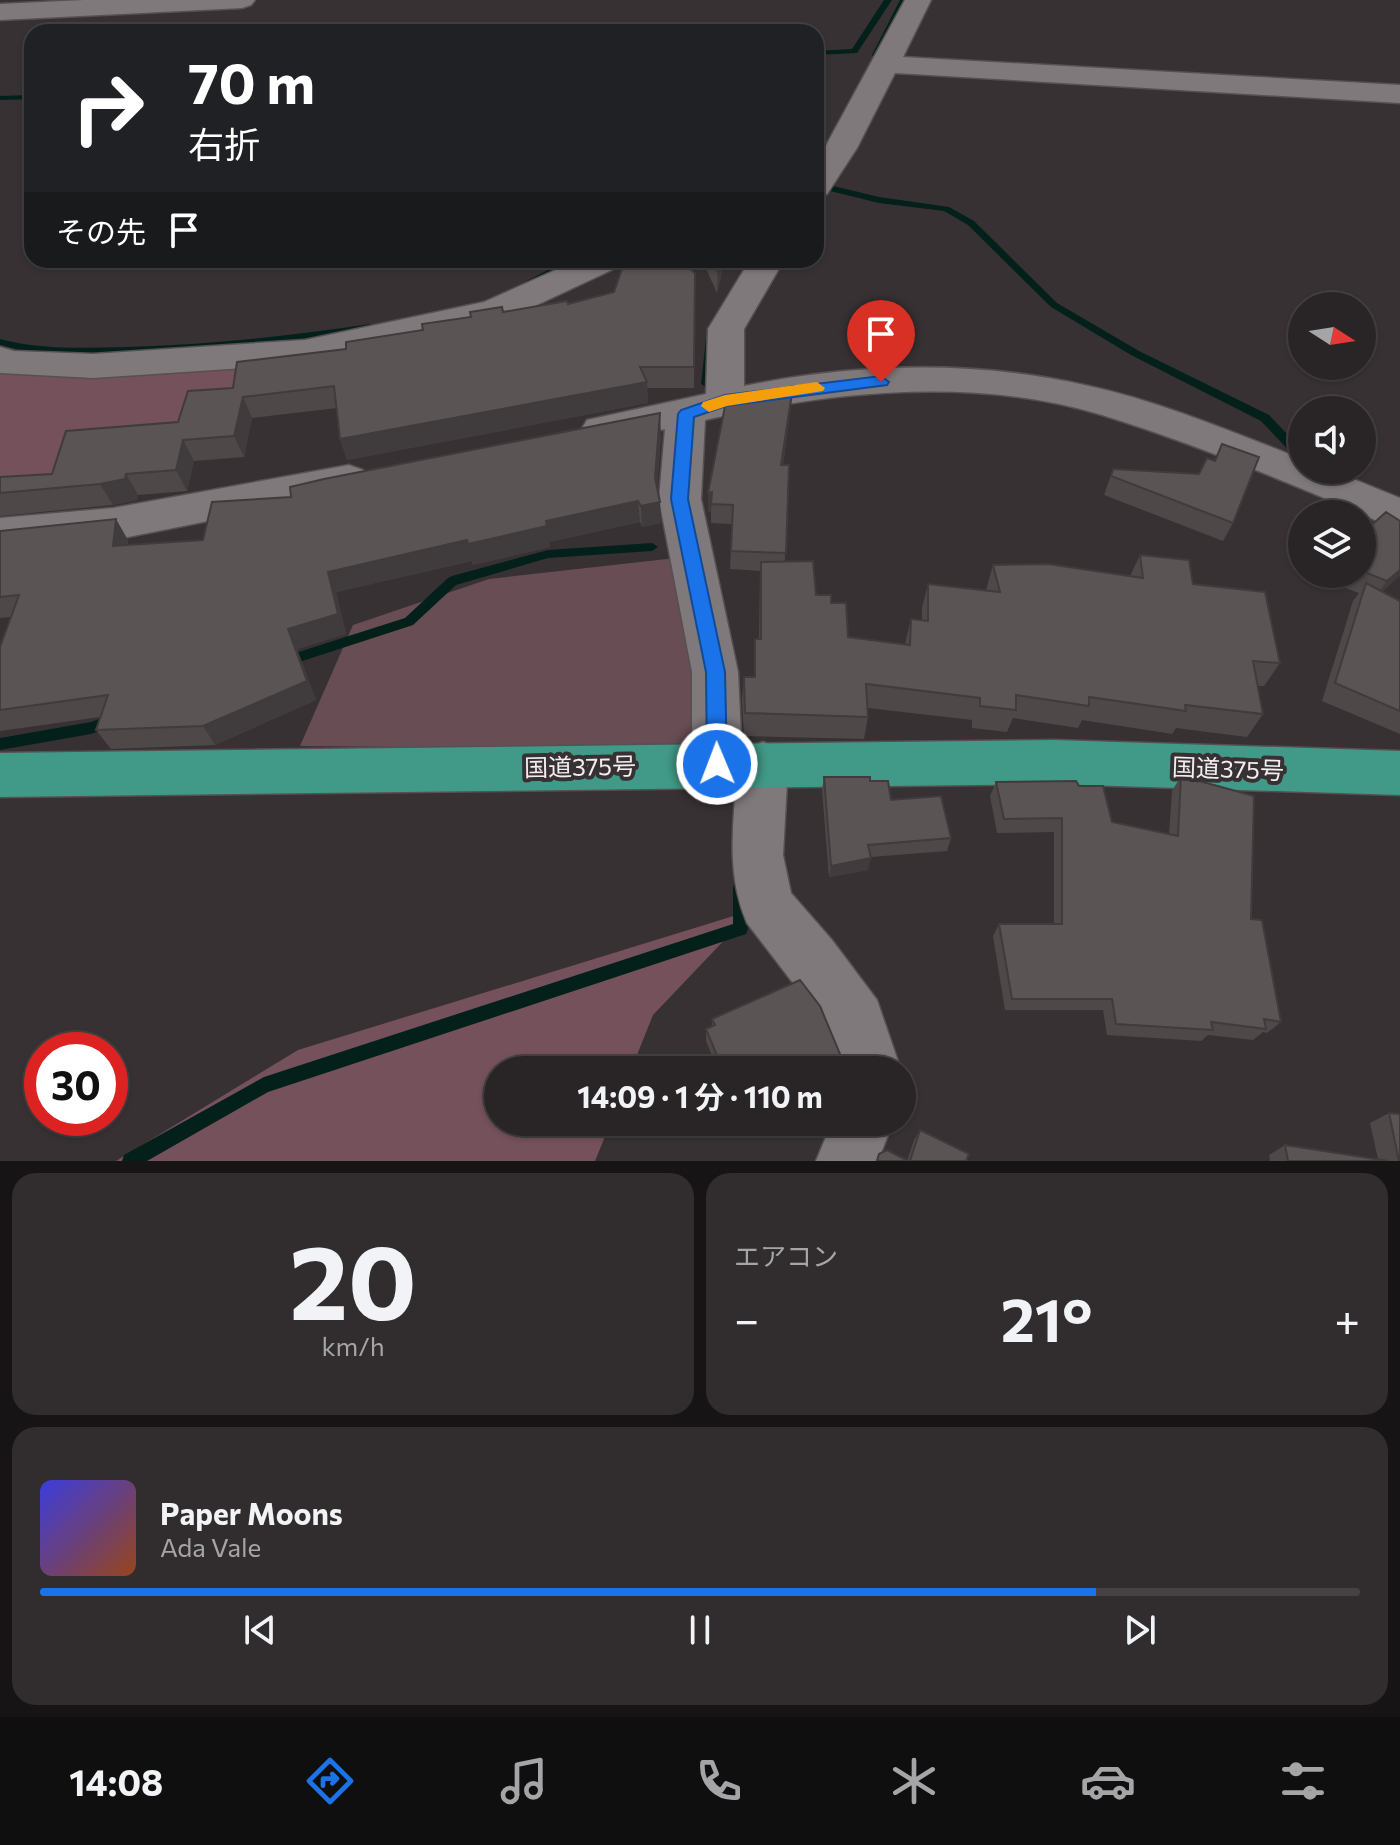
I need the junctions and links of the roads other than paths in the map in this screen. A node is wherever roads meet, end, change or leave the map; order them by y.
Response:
1 (242, 0) edge
2 (918, 0) edge
3 (0, 12) edge
4 (887, 64) junction
5 (1400, 94) edge
6 (824, 175) edge
7 (588, 268) edge
8 (755, 268) edge
9 (0, 359) edge
10 (706, 407) junction
11 (564, 437) edge
12 (380, 473) edge
13 (1400, 515) edge
14 (0, 534) edge
15 (740, 764) junction
16 (1400, 773) edge
17 (0, 775) edge
18 (867, 1056) edge
19 (857, 1136) edge
20 (847, 1161) edge

1 - 3 street
2 - 4 street
4 - 5 street
4 - 6 street
7 - 9 street
8 - 10 street
10 - 11 street
10 - 13 street
10 - 15 street
12 - 14 street
15 - 16 highway, 国道375号
15 - 17 highway, 国道375号
15 - 18 street
19 - 20 street

